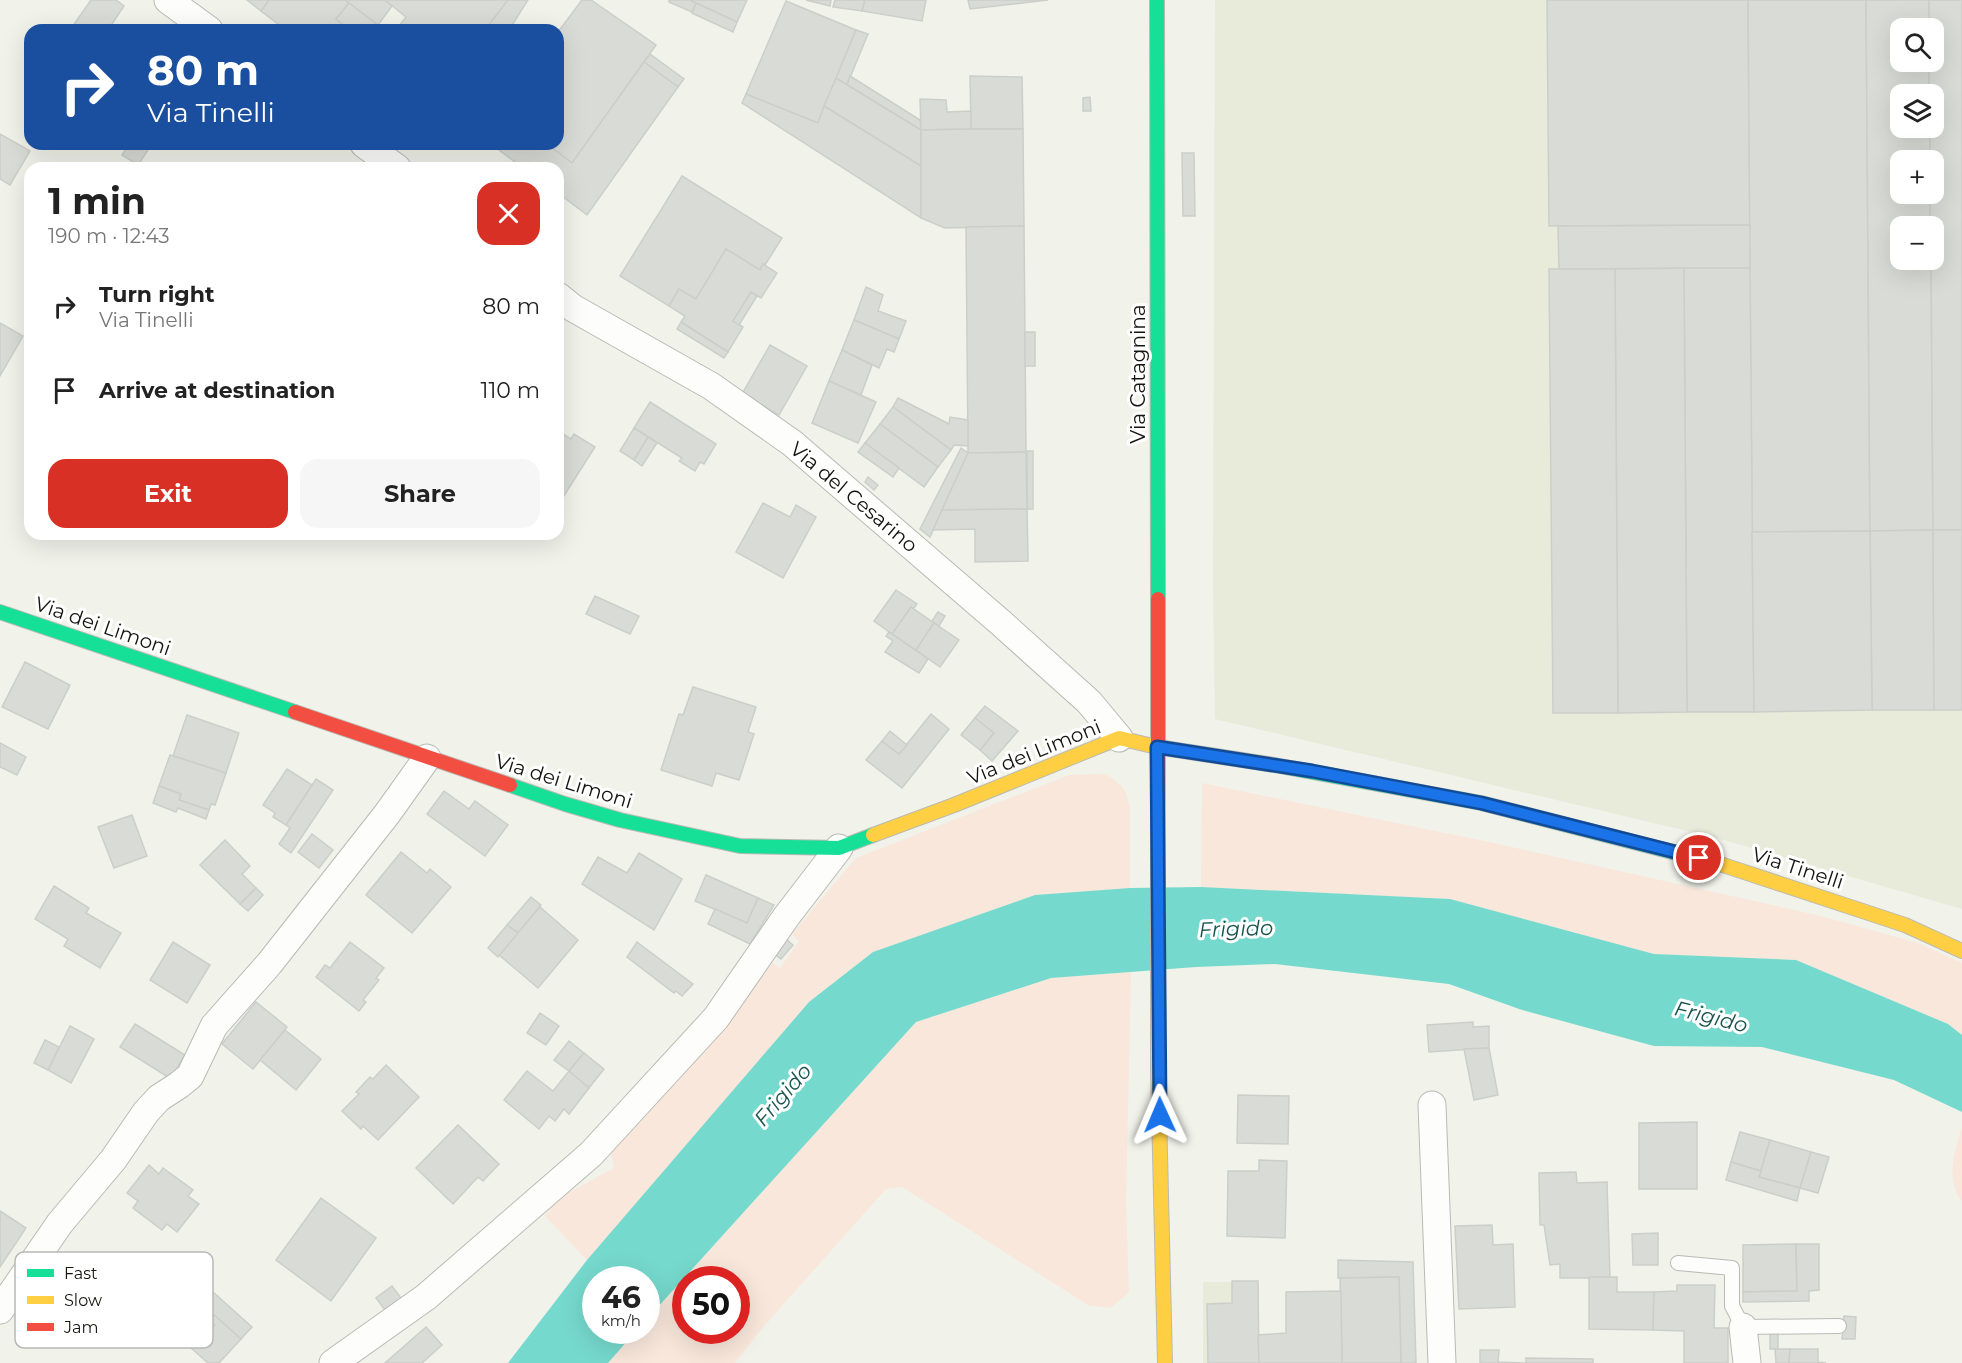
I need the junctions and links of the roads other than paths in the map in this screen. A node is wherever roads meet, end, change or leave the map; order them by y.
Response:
1 (168, 0) edge
2 (1157, 0) edge
3 (201, 24) edge
4 (372, 150) edge
5 (389, 162) edge
6 (564, 301) edge
7 (0, 612) edge
8 (1119, 738) junction
9 (1157, 747) junction
10 (428, 758) junction
11 (839, 848) junction
12 (1962, 951) edge
13 (1432, 1105) dead end
14 (40, 1252) edge
15 (1678, 1263) dead end
16 (15, 1288) edge
17 (0, 1310) edge
18 (1839, 1326) dead end
19 (1743, 1327) junction
20 (333, 1363) edge
21 (1165, 1363) edge
22 (1442, 1363) edge
23 (1747, 1363) edge

1 - 3 street
2 - 9 street, Via Catagnina
4 - 5 street
6 - 8 street, Via del Cesarino
7 - 10 street, Via dei Limoni
8 - 9 street, Via Tinelli
8 - 11 street, Via dei Limoni
9 - 12 street, Via Tinelli
9 - 21 street, Via Catagnina
10 - 11 street, Via dei Limoni
10 - 14 street
11 - 20 street
13 - 22 street
15 - 19 lane
16 - 17 street
18 - 19 lane
19 - 23 street

